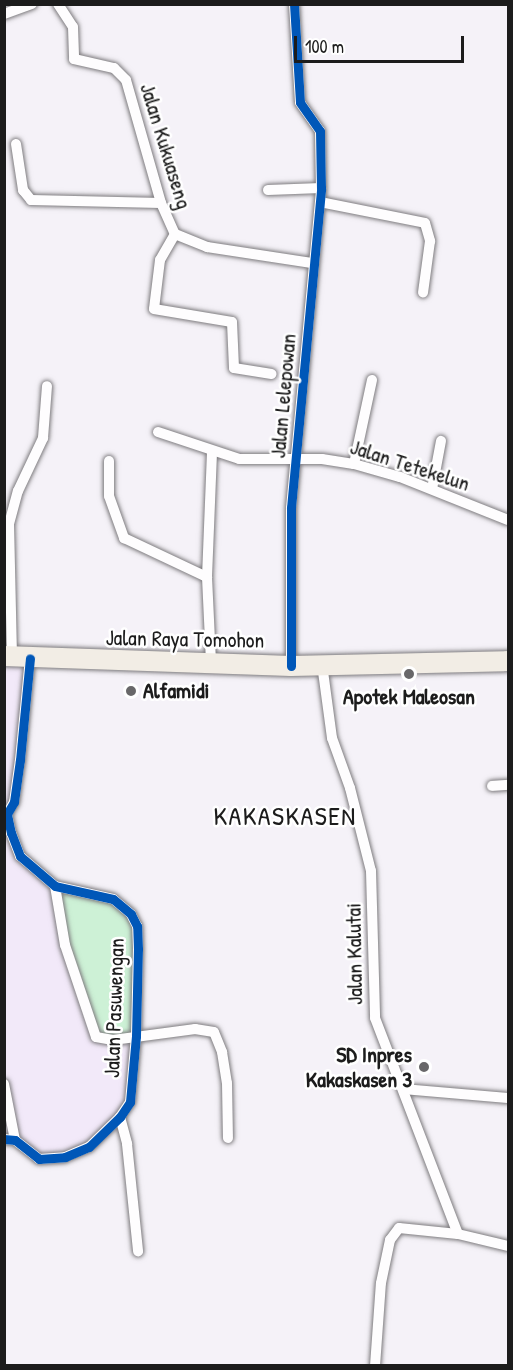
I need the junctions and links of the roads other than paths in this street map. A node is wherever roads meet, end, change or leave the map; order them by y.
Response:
1 (32, 4) edge
2 (58, 4) edge
3 (294, 4) edge
4 (4, 14) edge
5 (16, 144) dead end
6 (321, 188) junction
7 (268, 190) dead end
8 (320, 202) junction
9 (160, 203) junction
10 (175, 234) junction
11 (312, 263) junction
12 (423, 293) dead end
13 (272, 374) dead end
14 (372, 380) dead end
15 (47, 386) dead end
16 (158, 432) dead end
17 (441, 441) dead end
18 (212, 452) junction
19 (297, 460) junction
20 (109, 461) dead end
21 (354, 464) junction
22 (432, 489) junction
23 (508, 520) edge
24 (207, 578) junction
25 (16, 657) edge
26 (508, 661) edge
27 (211, 662) junction
28 (322, 664) junction
29 (291, 666) junction
30 (508, 785) edge
31 (492, 786) dead end
32 (6, 814) edge
33 (55, 886) junction
34 (136, 1036) junction
35 (4, 1084) edge
36 (403, 1089) junction
37 (508, 1098) edge
38 (120, 1117) junction
39 (228, 1138) dead end
40 (10, 1140) edge
41 (458, 1234) junction
42 (508, 1246) edge
43 (138, 1251) dead end
44 (375, 1365) edge

1 - 4 street
2 - 9 street, Jalan Kukuaseng
3 - 6 street, Jalan Lelepowan
5 - 9 street
6 - 7 street
6 - 8 street, Jalan Lelepowan
8 - 11 street, Jalan Lelepowan
8 - 12 street
9 - 10 street, Jalan Kukuaseng
10 - 11 street, Jalan Kukuaseng
10 - 13 street
11 - 19 street, Jalan Lelepowan
14 - 21 street
15 - 25 street, Jalan Pasuwengan
16 - 18 street, Jalan Tetekelun
17 - 22 street
18 - 19 street, Jalan Tetekelun
18 - 24 street
19 - 21 street, Jalan Tetekelun
19 - 29 street, Jalan Lelepowan
20 - 24 street
21 - 22 street, Jalan Tetekelun
22 - 23 street, Jalan Tetekelun
24 - 27 street
25 - 27 highway, Jalan Raya Tomohon
25 - 32 street, Jalan Pasuwengan
26 - 28 highway, Jalan Raya Tomohon
27 - 29 highway, Jalan Raya Tomohon
28 - 29 highway, Jalan Raya Tomohon
28 - 36 street, Jalan Kalutai
30 - 31 street
32 - 33 street, Jalan Pasuwengan
33 - 34 street
33 - 34 street, Jalan Pasuwengan
34 - 38 street, Jalan Pasuwengan
34 - 39 street
35 - 40 street
36 - 37 street
36 - 41 street, Jalan Kalutai
38 - 40 street, Jalan Pasuwengan
38 - 43 street
41 - 42 street
41 - 44 street

